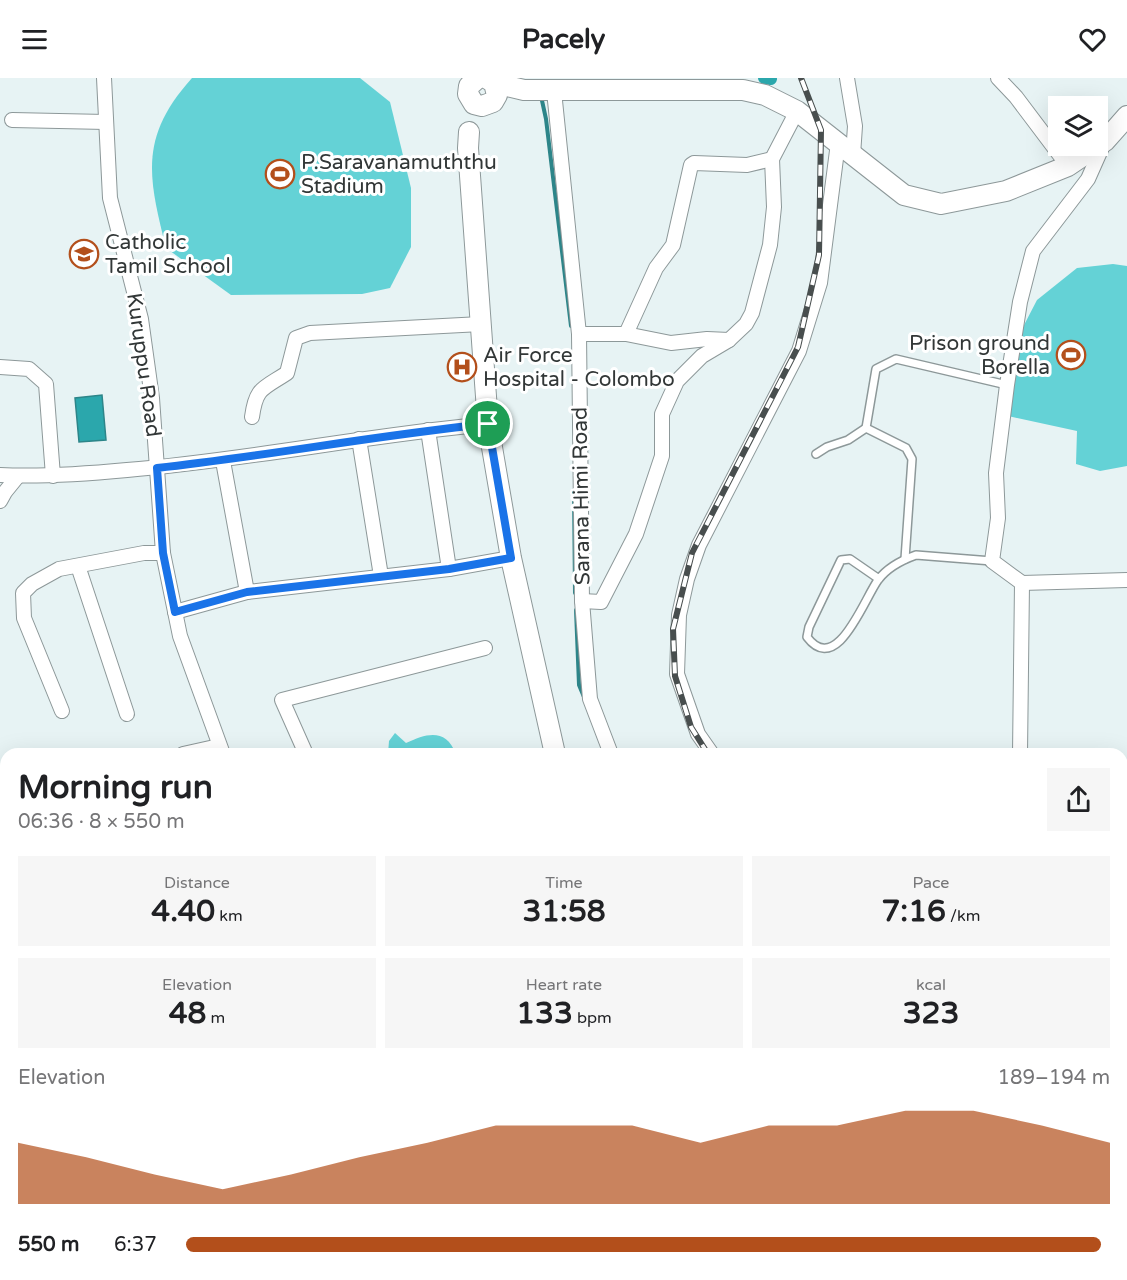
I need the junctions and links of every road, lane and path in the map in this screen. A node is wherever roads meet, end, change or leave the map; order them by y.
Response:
1 (104, 78) edge
2 (847, 78) edge
3 (998, 78) edge
4 (481, 88) edge
5 (539, 90) junction
6 (797, 111) junction
7 (1125, 116) edge
8 (12, 120) dead end
9 (106, 122) junction
10 (1108, 137) edge
11 (838, 143) junction
12 (853, 155) junction
13 (1083, 156) edge
14 (1098, 156) edge
15 (772, 159) junction
16 (1068, 166) junction
17 (481, 324) junction
18 (579, 334) junction
19 (626, 334) junction
20 (729, 340) junction
21 (0, 367) edge
22 (1007, 385) junction
23 (252, 417) dead end
24 (488, 424) junction
25 (866, 428) junction
26 (428, 430) junction
27 (359, 439) junction
28 (816, 454) dead end
29 (223, 461) junction
30 (157, 468) junction
31 (0, 475) edge
32 (18, 476) junction
33 (52, 476) junction
34 (2, 495) edge
35 (163, 553) junction
36 (511, 558) junction
37 (905, 559) junction
38 (992, 561) junction
39 (78, 566) junction
40 (449, 569) junction
41 (381, 576) junction
42 (879, 579) junction
43 (1127, 580) edge
44 (1022, 583) junction
45 (247, 592) junction
46 (582, 601) junction
47 (175, 612) junction
48 (485, 648) dead end
49 (62, 711) dead end
50 (127, 714) dead end
51 (220, 748) edge
52 (303, 748) edge
53 (554, 748) edge
54 (609, 748) edge
55 (708, 748) edge
56 (1020, 748) edge

1 - 9 street, Kuruppu Road
2 - 12 street
3 - 16 street
4 - 5 street
4 - 17 street
5 - 6 street
5 - 18 street, Sarana Himi Road
6 - 11 street
6 - 15 street
7 - 10 street
8 - 9 street
9 - 30 street, Kuruppu Road
11 - 12 street
11 - 55 street
12 - 16 street
13 - 16 street
14 - 22 street
15 - 19 street
15 - 20 street
17 - 23 street
17 - 24 street
18 - 19 street
18 - 46 street, Sarana Himi Road
19 - 20 street
20 - 46 street
21 - 33 street
22 - 25 lane
22 - 38 street
24 - 26 street
24 - 36 street
25 - 28 lane
25 - 37 lane
26 - 27 street
26 - 40 street
27 - 29 street
27 - 41 street
29 - 30 street
29 - 45 street
30 - 33 street
30 - 35 street, Kuruppu Road
31 - 32 street
32 - 33 street
32 - 34 street
35 - 39 street
35 - 47 street, Kuruppu Road
36 - 40 street
36 - 53 street
37 - 38 lane
37 - 42 lane
38 - 44 street
39 - 49 street
39 - 50 street
40 - 41 street
41 - 45 street
42 - 42 lane
43 - 44 street
44 - 56 street
45 - 47 street
46 - 54 street, Sarana Himi Road
47 - 51 street, Kuruppu Road
48 - 52 street

